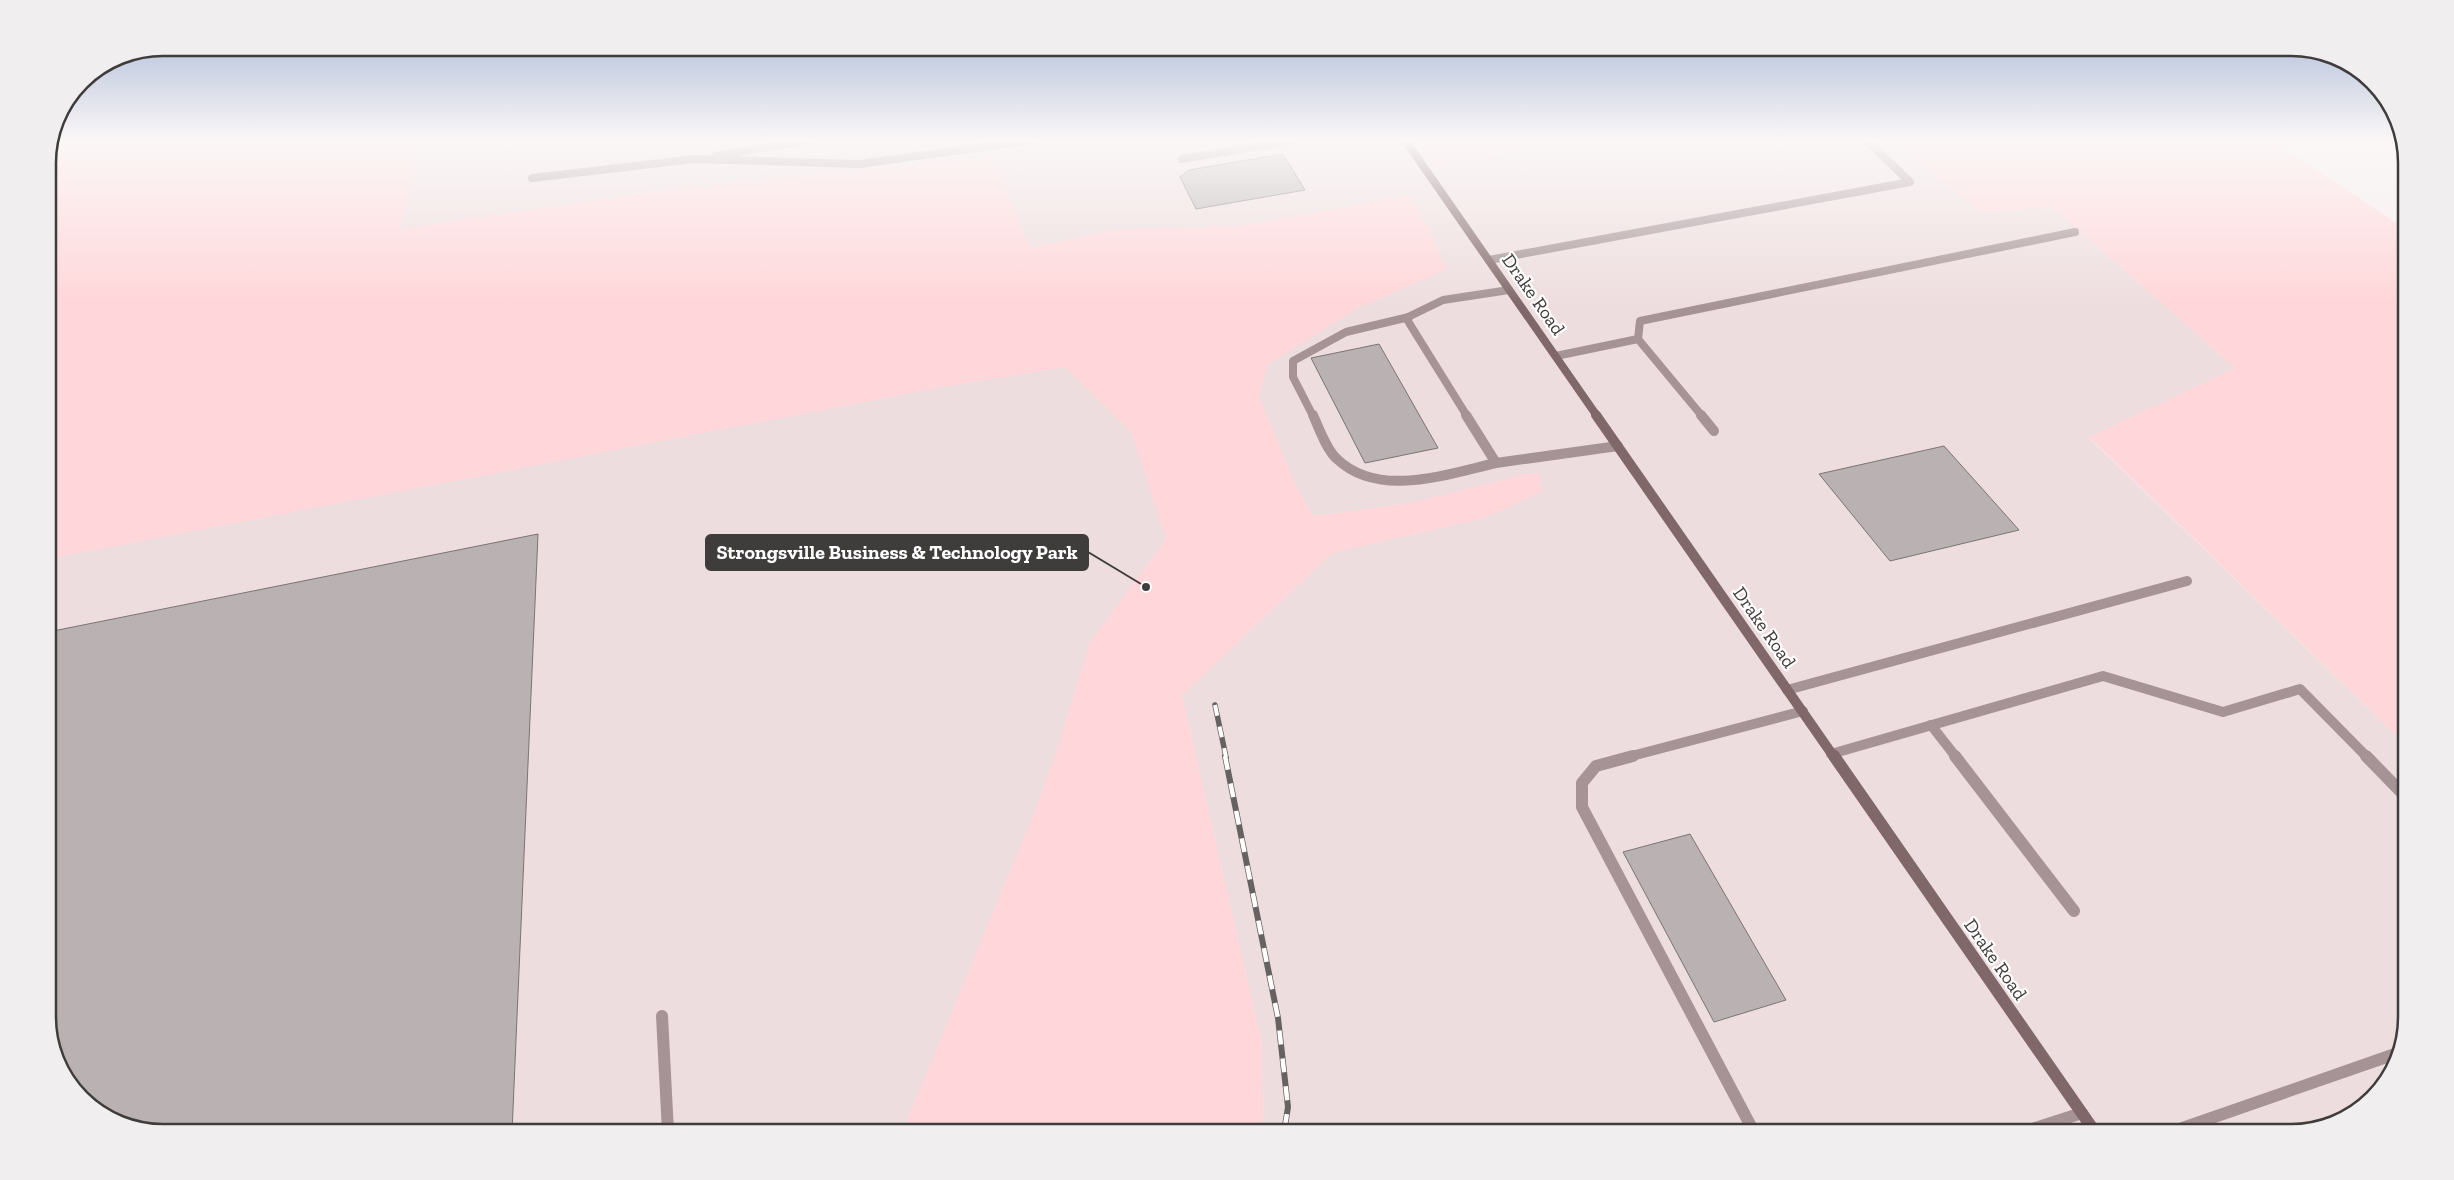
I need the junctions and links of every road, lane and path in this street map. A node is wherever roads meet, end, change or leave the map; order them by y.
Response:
1 (1444, 195) edge
2 (1839, 195) edge
3 (2076, 232) dead end
4 (1489, 260) junction
5 (1509, 290) junction
6 (1409, 317) junction
7 (1638, 339) junction
8 (1556, 356) junction
9 (1714, 431) dead end
10 (1618, 446) junction
11 (1496, 463) junction
12 (2187, 581) dead end
13 (1787, 690) junction
14 (1802, 711) junction
15 (1931, 725) junction
16 (1832, 754) junction
17 (2398, 789) edge
18 (2074, 911) dead end
19 (662, 1016) dead end
20 (2391, 1056) edge
21 (2082, 1113) junction
22 (668, 1124) edge
23 (1750, 1124) edge
24 (2048, 1124) edge
25 (2090, 1124) edge
26 (2194, 1124) edge

1 - 4 street, Drake Road
2 - 4 lane
3 - 7 lane
4 - 5 street, Drake Road
5 - 6 lane
5 - 8 street, Drake Road
6 - 11 lane
6 - 11 lane
7 - 8 lane
7 - 9 lane
8 - 10 street, Drake Road
10 - 11 lane
10 - 13 street, Drake Road
12 - 13 lane
13 - 14 street, Drake Road
14 - 16 street, Drake Road
14 - 23 lane
15 - 16 lane
15 - 17 lane
15 - 18 lane
16 - 21 street, Drake Road
19 - 22 lane
20 - 26 lane
21 - 24 lane
21 - 25 street, Drake Road

